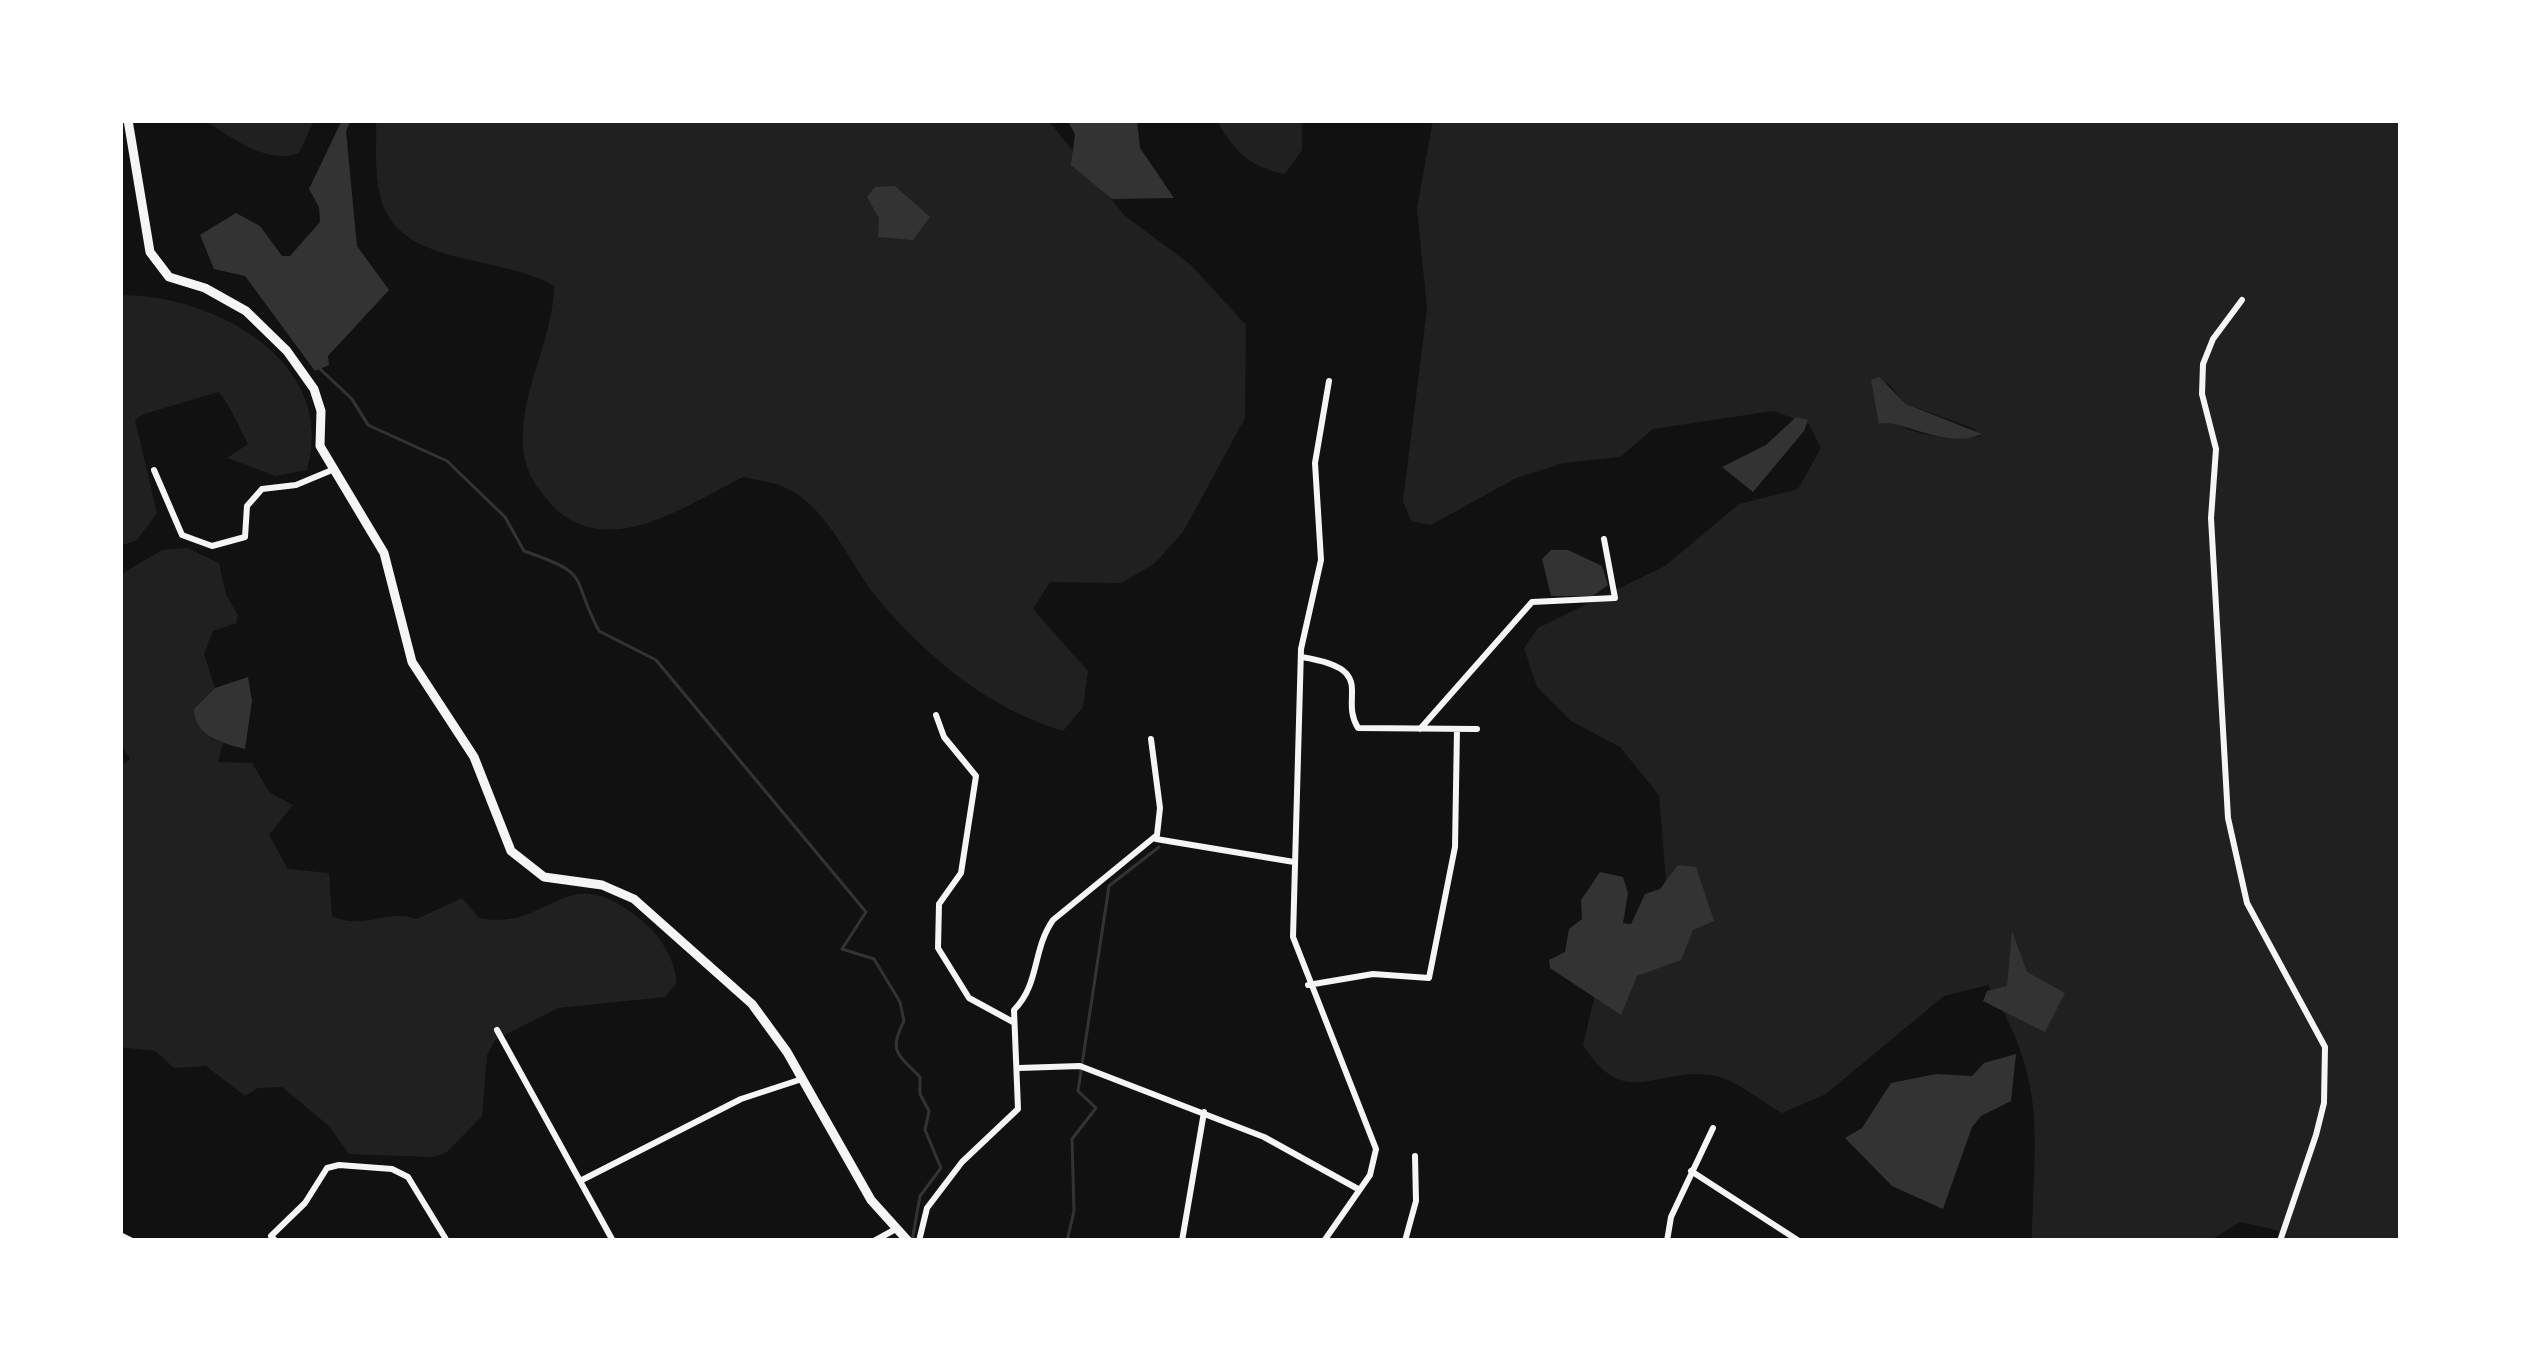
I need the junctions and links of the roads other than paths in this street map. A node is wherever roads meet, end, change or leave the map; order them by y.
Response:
1 (128, 120) edge
2 (2242, 300) dead end
3 (1329, 381) dead end
4 (154, 470) dead end
5 (332, 470) junction
6 (1604, 539) dead end
7 (1300, 657) junction
8 (936, 715) dead end
9 (1420, 729) junction
10 (1457, 729) junction
11 (1477, 730) dead end
12 (1151, 739) dead end
13 (1153, 839) junction
14 (1294, 862) junction
15 (1308, 985) junction
16 (1013, 1022) junction
17 (497, 1030) dead end
18 (1019, 1068) junction
19 (802, 1079) junction
20 (1204, 1112) junction
21 (1713, 1128) dead end
22 (1415, 1156) dead end
23 (1691, 1171) junction
24 (580, 1181) junction
25 (1358, 1189) junction
26 (894, 1230) junction
27 (120, 1234) edge
28 (906, 1240) edge
29 (132, 1241) edge
30 (276, 1241) edge
31 (447, 1241) edge
32 (613, 1241) edge
33 (874, 1241) edge
34 (919, 1241) edge
35 (1183, 1241) edge
36 (1324, 1241) edge
37 (1405, 1241) edge
38 (1667, 1241) edge
39 (1799, 1241) edge
40 (2280, 1241) edge

1 - 5 main road
2 - 40 street
3 - 7 street
4 - 5 street
5 - 19 main road
6 - 9 street
7 - 9 street
7 - 14 street
8 - 16 street
9 - 10 street
10 - 11 street
10 - 15 street
12 - 13 street
13 - 14 street
13 - 16 street
14 - 15 street
15 - 25 street
16 - 18 street
17 - 24 street
18 - 20 street
18 - 34 street
19 - 24 street
19 - 26 main road
20 - 25 street
20 - 35 street
21 - 23 street
22 - 37 street
23 - 38 street
23 - 39 street
24 - 32 street
25 - 36 street
26 - 28 main road
26 - 33 street
27 - 29 street
30 - 31 street

